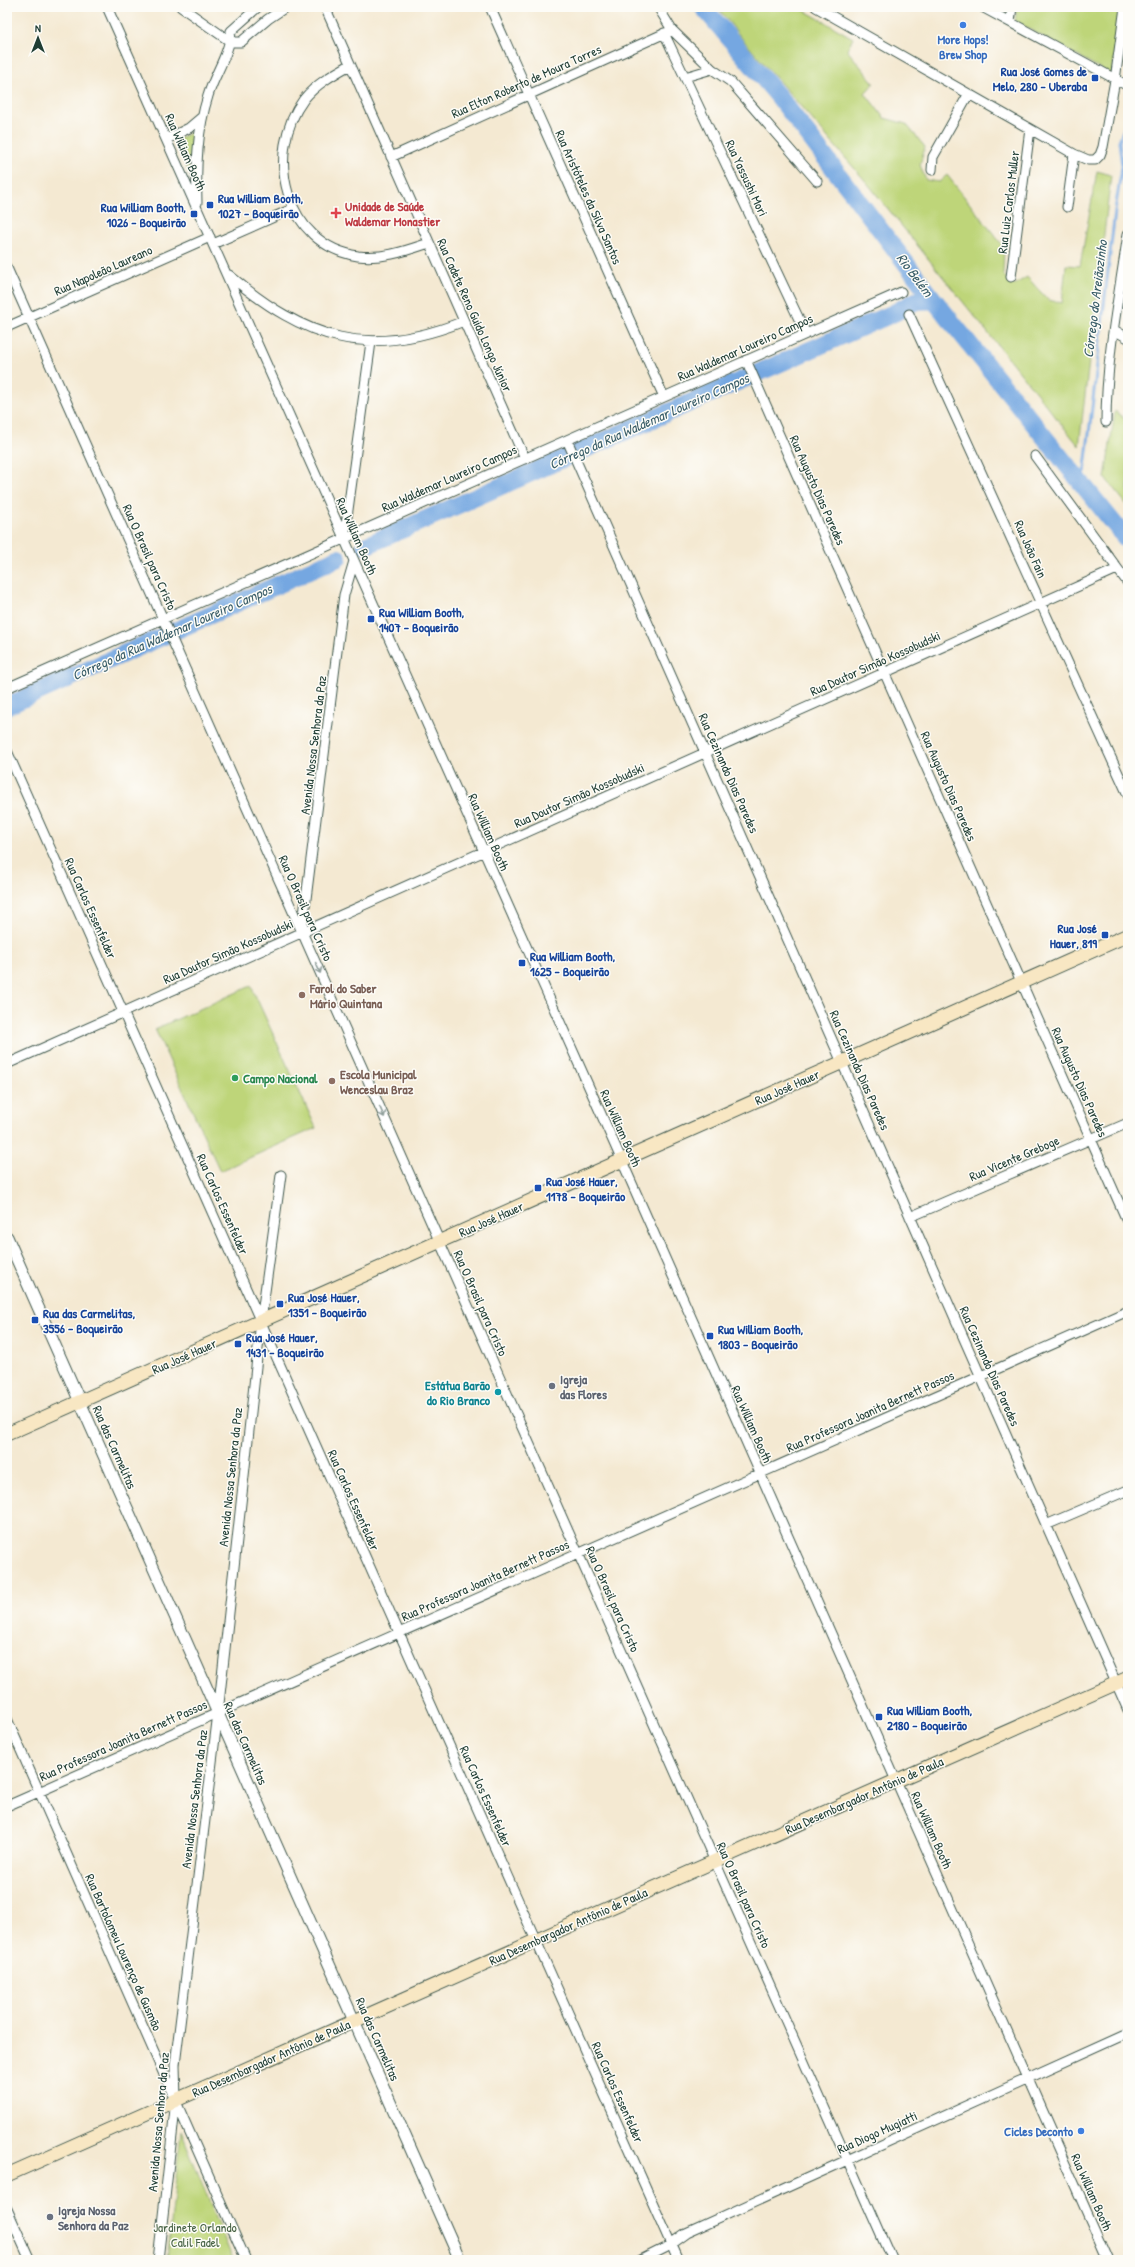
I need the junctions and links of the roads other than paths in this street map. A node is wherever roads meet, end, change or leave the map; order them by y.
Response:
1 (107, 7) edge
2 (181, 7) edge
3 (259, 7) edge
4 (286, 7) edge
5 (325, 7) edge
6 (490, 7) edge
7 (658, 7) edge
8 (816, 7) edge
9 (982, 7) edge
10 (1012, 7) edge
11 (1125, 7) edge
12 (832, 11) edge
13 (268, 19) junction
14 (1010, 22) junction
15 (668, 31) junction
16 (231, 42) junction
17 (350, 65) junction
18 (712, 69) junction
19 (685, 77) junction
20 (1115, 80) junction
21 (1128, 86) edge
22 (529, 94) junction
23 (968, 95) junction
24 (202, 117) junction
25 (1030, 129) junction
26 (167, 139) junction
27 (1074, 154) junction
28 (391, 157) junction
29 (932, 170) dead end
30 (817, 181) dead end
31 (1067, 207) dead end
32 (197, 208) junction
33 (292, 209) junction
34 (1128, 234) edge
35 (212, 240) junction
36 (429, 242) junction
37 (7, 268) edge
38 (226, 272) junction
39 (1011, 277) dead end
40 (901, 292) dead end
41 (909, 314) dead end
42 (29, 317) junction
43 (464, 322) junction
44 (7, 326) edge
45 (1114, 330) junction
46 (806, 334) junction
47 (1128, 338) edge
48 (371, 342) junction
49 (748, 364) junction
50 (664, 397) junction
51 (1106, 422) dead end
52 (569, 444) junction
53 (1035, 456) dead end
54 (525, 459) junction
55 (344, 539) junction
56 (354, 561) junction
57 (1117, 569) junction
58 (1128, 583) edge
59 (1041, 603) junction
60 (163, 619) junction
61 (885, 673) junction
62 (7, 688) edge
63 (7, 751) edge
64 (705, 753) junction
65 (1128, 796) edge
66 (484, 852) junction
67 (302, 932) junction
68 (1128, 935) edge
69 (1022, 983) junction
70 (123, 1012) junction
71 (842, 1062) junction
72 (7, 1064) edge
73 (1128, 1123) edge
74 (1091, 1139) junction
75 (622, 1161) junction
76 (281, 1175) dead end
77 (910, 1217) junction
78 (1128, 1223) edge
79 (7, 1237) edge
80 (440, 1242) junction
81 (1128, 1311) edge
82 (261, 1321) junction
83 (980, 1376) junction
84 (80, 1402) junction
85 (7, 1434) edge
86 (760, 1473) junction
87 (1128, 1490) edge
88 (1046, 1525) junction
89 (579, 1553) junction
90 (399, 1633) junction
91 (1122, 1681) edge
92 (1128, 1710) edge
93 (218, 1713) junction
94 (7, 1720) edge
95 (896, 1781) junction
96 (39, 1792) junction
97 (7, 1806) edge
98 (715, 1861) junction
99 (536, 1940) junction
100 (354, 2021) junction
101 (1128, 2033) edge
102 (1028, 2079) junction
103 (176, 2100) junction
104 (848, 2160) junction
105 (7, 2175) edge
106 (7, 2209) edge
107 (670, 2244) junction
108 (30, 2260) edge
109 (158, 2260) edge
110 (246, 2260) edge
111 (460, 2260) edge
112 (641, 2260) edge
113 (678, 2260) edge
114 (892, 2260) edge
115 (1108, 2260) edge

1 - 26 street, Rua William Booth
2 - 16 street
3 - 13 street
3 - 16 street
4 - 13 street
5 - 17 street, Rua Cadete Reno Guido Longo Júnior
6 - 22 street, Rua Aristóteles da Silva Santos
7 - 15 street
8 - 12 street
9 - 14 street
10 - 14 street
11 - 20 street
12 - 23 street
13 - 16 street
14 - 20 street
15 - 18 street
15 - 19 street, Rua Yassushi Mori
15 - 22 street, Rua Elton Roberto de Moura Torres
16 - 24 street
17 - 28 street, Rua Cadete Reno Guido Longo Júnior
17 - 33 street
18 - 19 street
18 - 30 street
19 - 46 street, Rua Yassushi Mori
20 - 21 street
20 - 27 street
22 - 28 street, Rua Elton Roberto de Moura Torres
22 - 50 street, Rua Aristóteles da Silva Santos
23 - 25 street
23 - 29 street
24 - 26 street
24 - 32 street
25 - 27 street
25 - 39 street, Rua Luiz Carlos Muller
26 - 32 street, Rua William Booth
27 - 31 street
28 - 36 street, Rua Cadete Reno Guido Longo Júnior
32 - 35 street, Rua William Booth
33 - 35 street, Rua Napoleão Laureano
33 - 36 street
34 - 45 street
35 - 38 street, Rua William Booth
35 - 42 street, Rua Napoleão Laureano
36 - 43 street, Rua Cadete Reno Guido Longo Júnior
37 - 42 street, Rua O Brasil para Cristo
38 - 48 street
38 - 55 street, Rua William Booth
40 - 46 street, Rua Waldemar Loureiro Campos
41 - 59 street, Rua João Fain
42 - 44 street, Rua Napoleão Laureano
42 - 60 street, Rua O Brasil para Cristo
43 - 48 street
43 - 54 street, Rua Cadete Reno Guido Longo Júnior
45 - 47 street
45 - 51 street
46 - 49 street, Rua Waldemar Loureiro Campos
48 - 55 street
49 - 50 street, Rua Waldemar Loureiro Campos
49 - 61 street, Rua Augusto Dias Paredes
50 - 52 street, Rua Waldemar Loureiro Campos
52 - 54 street, Rua Waldemar Loureiro Campos
52 - 64 street, Rua Cezinando Dias Paredes
53 - 57 street
54 - 55 street, Rua Waldemar Loureiro Campos
55 - 56 street, Rua William Booth
55 - 60 street, Rua Waldemar Loureiro Campos
56 - 66 street, Rua William Booth
56 - 67 street, Avenida Nossa Senhora da Paz
57 - 58 street
57 - 59 street, Rua Doutor Simão Kossobudski
59 - 61 street, Rua Doutor Simão Kossobudski
59 - 65 street, Rua João Fain
60 - 62 street, Rua Waldemar Loureiro Campos
60 - 67 street, Rua O Brasil para Cristo
61 - 64 street, Rua Doutor Simão Kossobudski
61 - 69 street, Rua Augusto Dias Paredes
63 - 70 street, Rua Carlos Essenfelder
64 - 66 street, Rua Doutor Simão Kossobudski
64 - 71 street, Rua Cezinando Dias Paredes
66 - 67 street, Rua Doutor Simão Kossobudski
66 - 75 street, Rua William Booth
67 - 70 street, Rua Doutor Simão Kossobudski
67 -> 80 street, Rua O Brasil para Cristo
68 - 69 main road, Rua José Hauer
69 - 71 main road, Rua José Hauer
69 - 74 street, Rua Augusto Dias Paredes
70 - 72 street, Rua Doutor Simão Kossobudski
70 - 82 street, Rua Carlos Essenfelder
71 - 75 main road, Rua José Hauer
71 - 77 street, Rua Cezinando Dias Paredes
73 - 74 street, Rua Vicente Greboge
74 - 77 street, Rua Vicente Greboge
74 - 78 street, Rua Augusto Dias Paredes
75 - 80 main road, Rua José Hauer
75 - 86 street, Rua William Booth
76 - 82 street, Avenida Nossa Senhora da Paz
77 - 83 street, Rua Cezinando Dias Paredes
79 - 84 street, Rua das Carmelitas
80 - 82 main road, Rua José Hauer
80 - 89 street, Rua O Brasil para Cristo
81 - 83 street, Rua Professora Joanita Bernett Passos
82 - 84 main road, Rua José Hauer
82 - 90 street, Rua Carlos Essenfelder
82 - 93 street, Avenida Nossa Senhora da Paz
83 - 86 street, Rua Professora Joanita Bernett Passos
83 - 88 street, Rua Cezinando Dias Paredes
84 - 85 main road, Rua José Hauer
84 - 93 street, Rua das Carmelitas
86 - 89 street, Rua Professora Joanita Bernett Passos
86 - 95 street, Rua William Booth
87 - 88 street
88 - 91 street, Rua Cezinando Dias Paredes
89 - 90 street, Rua Professora Joanita Bernett Passos
89 - 98 street, Rua O Brasil para Cristo
90 - 93 street, Rua Professora Joanita Bernett Passos
90 - 99 street, Rua Carlos Essenfelder
91 - 92 street, Rua Cezinando Dias Paredes
91 - 95 main road, Rua Desembargador Antônio de Paula
93 - 96 street, Rua Professora Joanita Bernett Passos
93 - 100 street, Rua das Carmelitas
93 - 103 street, Avenida Nossa Senhora da Paz
94 - 96 street, Rua Bartolomeu Lourenço de Gusmão
95 - 98 main road, Rua Desembargador Antônio de Paula
95 - 102 street, Rua William Booth
96 - 97 street, Rua Professora Joanita Bernett Passos
96 - 103 street, Rua Bartolomeu Lourenço de Gusmão
98 - 99 main road, Rua Desembargador Antônio de Paula
98 - 104 street, Rua O Brasil para Cristo
99 - 100 main road, Rua Desembargador Antônio de Paula
99 - 107 street, Rua Carlos Essenfelder
100 - 103 main road, Rua Desembargador Antônio de Paula
100 - 111 street, Rua das Carmelitas
101 - 102 street, Rua Diogo Mugiatti
102 - 104 street, Rua Diogo Mugiatti
102 - 115 street, Rua William Booth
103 - 105 main road, Rua Desembargador Antônio de Paula
103 - 109 street, Avenida Nossa Senhora da Paz
103 - 110 street, Rua Bartolomeu Lourenço de Gusmão
104 - 107 street, Rua Diogo Mugiatti
104 - 114 street, Rua O Brasil para Cristo
106 - 108 street
107 - 112 street, Rua Diogo Mugiatti
107 - 113 street, Rua Carlos Essenfelder

